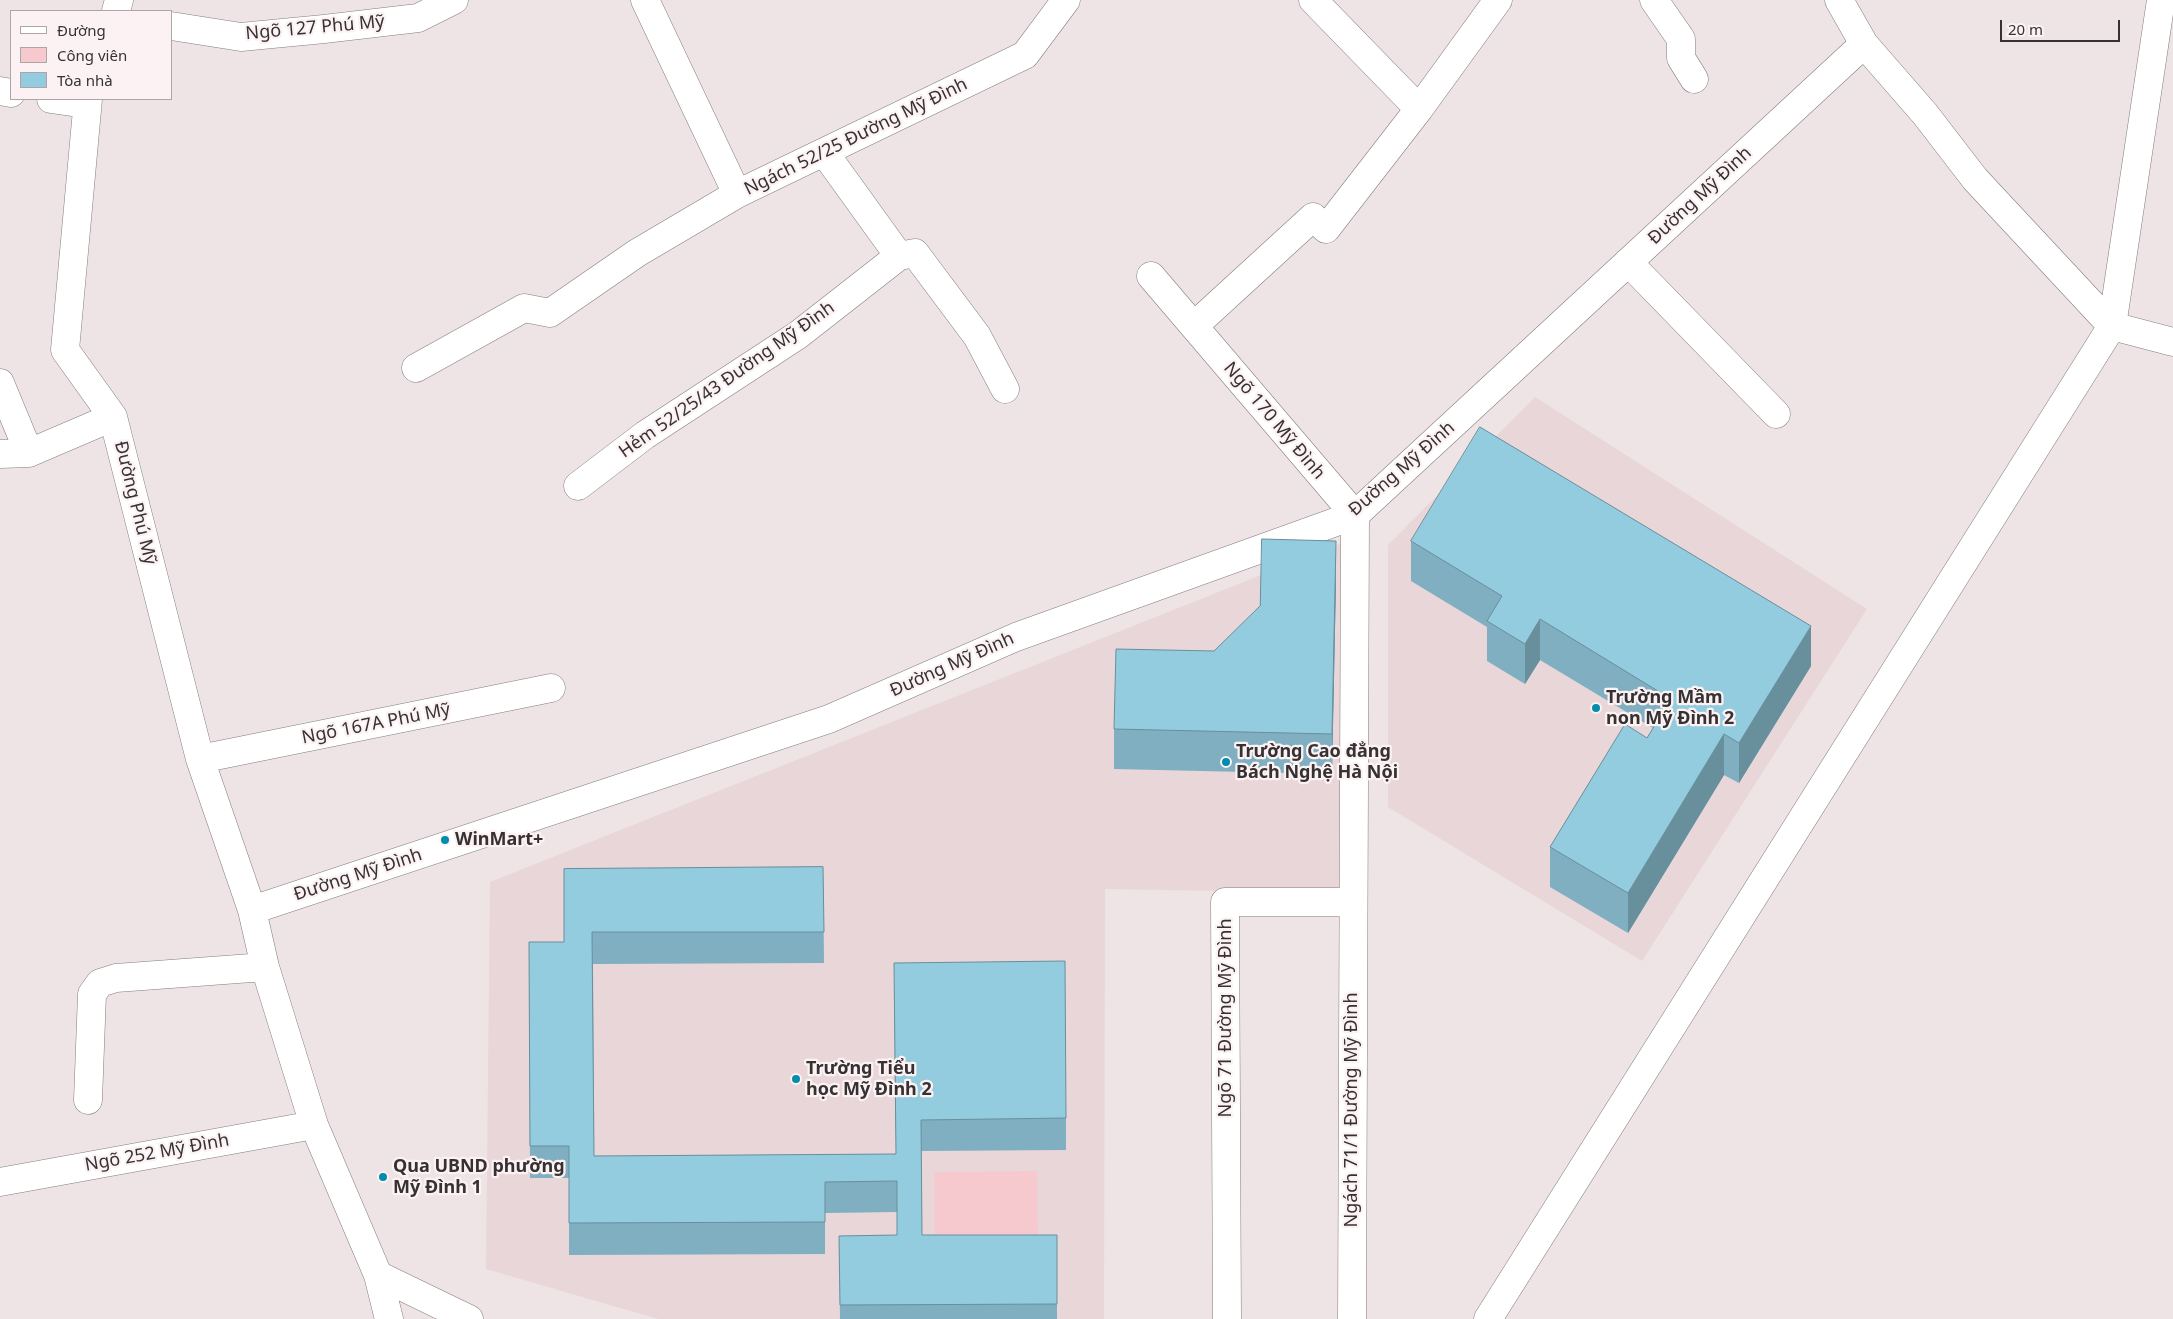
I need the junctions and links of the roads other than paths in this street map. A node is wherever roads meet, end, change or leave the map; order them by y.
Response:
1 (454, 0) edge
2 (646, 0) edge
3 (1066, 0) edge
4 (1313, 0) edge
5 (1498, 0) edge
6 (1654, 0) edge
7 (1839, 0) edge
8 (2161, 0) edge
9 (172, 26) edge
10 (1864, 44) junction
11 (1694, 79) dead end
12 (69, 100) edge
13 (87, 101) edge
14 (1419, 109) junction
15 (824, 152) junction
16 (737, 194) junction
17 (899, 256) junction
18 (1628, 262) junction
19 (1151, 276) dead end
20 (1194, 326) junction
21 (2112, 326) junction
22 (2173, 342) edge
23 (416, 368) dead end
24 (0, 383) edge
25 (1005, 389) dead end
26 (1776, 414) dead end
27 (113, 417) junction
28 (1453, 425) junction
29 (1479, 441) edge
30 (29, 453) junction
31 (0, 454) edge
32 (578, 486) dead end
33 (1354, 515) junction
34 (551, 688) dead end
35 (200, 759) junction
36 (1353, 902) junction
37 (252, 910) junction
38 (266, 967) junction
39 (88, 1100) dead end
40 (314, 1125) junction
41 (0, 1182) edge
42 (378, 1275) junction
43 (389, 1319) edge
44 (470, 1319) edge
45 (1227, 1319) edge
46 (1352, 1319) edge
47 (1488, 1319) edge

1 - 9 street, Ngõ 127 Phú Mỹ
2 - 16 street, Ngách 52/25 Đường Mỹ Đình
3 - 15 street, Ngách 52/25 Đường Mỹ Đình
4 - 14 street
5 - 14 street
6 - 11 street
7 - 10 street
8 - 21 street
10 - 18 street, Đường Mỹ Đình
10 - 21 street
12 - 13 street
13 - 27 street, Đường Phú Mỹ
14 - 20 street
15 - 16 street, Ngách 52/25 Đường Mỹ Đình
15 - 17 street
16 - 23 street
17 - 25 street
17 - 32 street, Hẻm 52/25/43 Đường Mỹ Đình
18 - 26 street
18 - 28 street, Đường Mỹ Đình
19 - 20 street, Ngõ 170 Mỹ Đình
20 - 33 street, Ngõ 170 Mỹ Đình
21 - 22 street
21 - 47 street
24 - 30 street
27 - 30 street
27 - 35 street, Đường Phú Mỹ
28 - 29 street
28 - 33 street, Đường Mỹ Đình
30 - 31 street
33 - 36 street
33 - 37 street, Đường Mỹ Đình
34 - 35 street, Ngõ 167A Phú Mỹ
35 - 37 street, Đường Phú Mỹ
36 - 45 street, Ngõ 71 Đường Mỹ Đình
36 - 46 street, Ngách 71/1 Đường Mỹ Đình
37 - 38 street
38 - 39 street
38 - 40 street
40 - 41 street, Ngõ 252 Mỹ Đình
40 - 42 street
42 - 43 street
42 - 44 street

